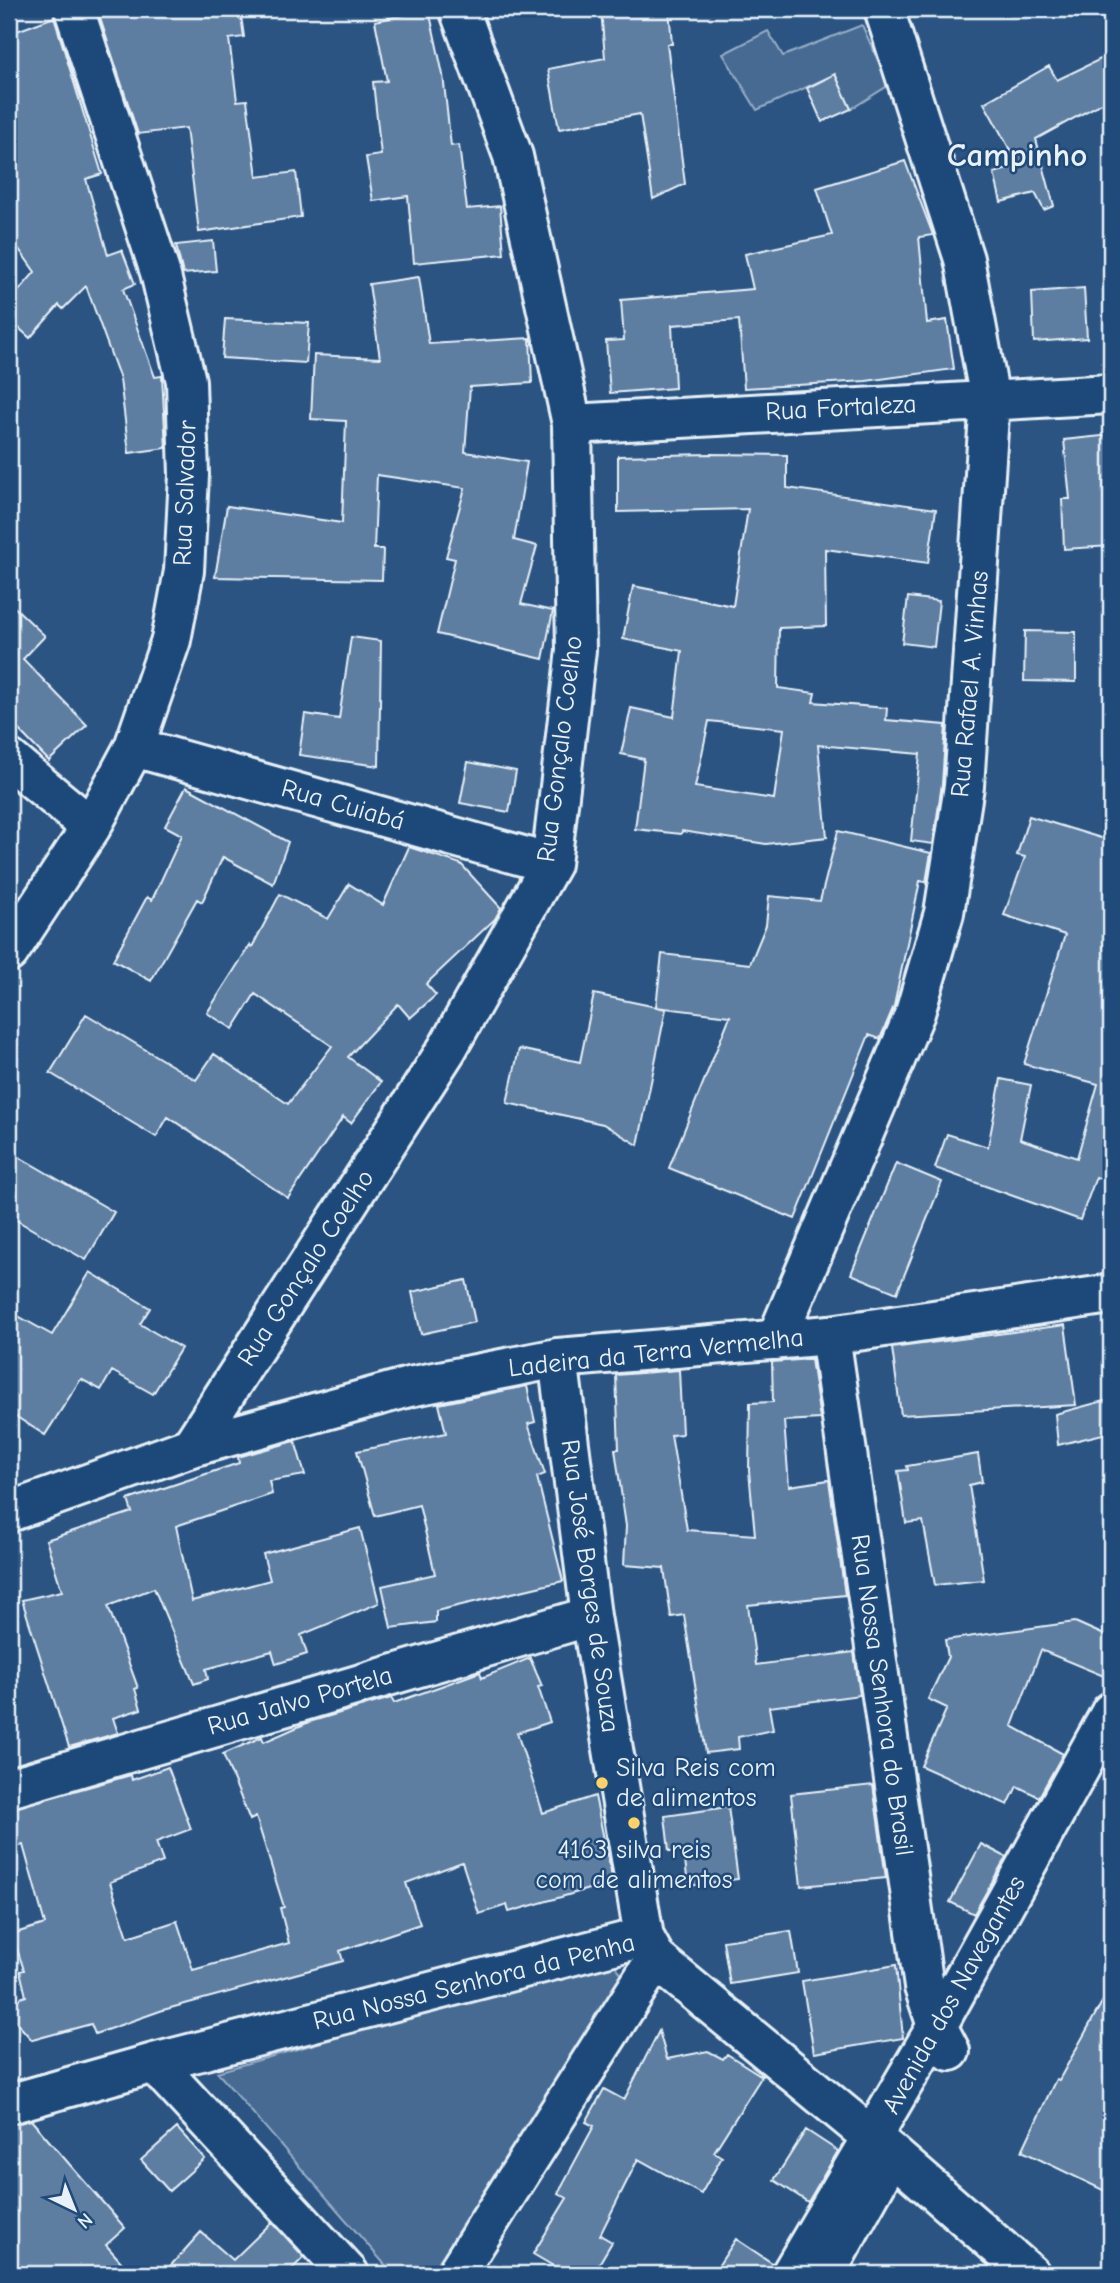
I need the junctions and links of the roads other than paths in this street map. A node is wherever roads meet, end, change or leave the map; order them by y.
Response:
1 (74, 9) edge
2 (459, 9) edge
3 (884, 9) edge
4 (1111, 394) edge
5 (990, 400) junction
6 (572, 424) junction
7 (134, 747) junction
8 (9, 759) edge
9 (91, 827) junction
10 (551, 864) junction
11 (9, 951) edge
12 (1111, 1294) edge
13 (830, 1335) junction
14 (776, 1340) junction
15 (558, 1358) junction
16 (191, 1447) junction
17 (9, 1512) edge
18 (591, 1616) junction
19 (1111, 1712) edge
20 (1111, 1765) edge
21 (9, 1788) edge
22 (650, 1948) junction
23 (944, 2038) junction
24 (154, 2063) junction
25 (9, 2104) edge
26 (882, 2147) junction
27 (349, 2274) edge
28 (456, 2274) edge
29 (792, 2274) edge
30 (825, 2274) edge
31 (1031, 2274) edge

1 - 7 street, Rua Salvador
2 - 6 street, Rua Gonçalo Coelho
3 - 5 street, Rua Rafael A. Vinhas
4 - 5 street, Rua Fortaleza
5 - 6 street, Rua Fortaleza
5 - 14 street, Rua Rafael A. Vinhas
6 - 10 street, Rua Gonçalo Coelho
7 - 9 street, Rua Salvador
7 - 10 street, Rua Cuiabá
8 - 9 street
9 - 11 street, Rua Salvador
10 - 16 street, Rua Gonçalo Coelho
12 - 13 street, Ladeira da Terra Vermelha
13 - 14 street, Ladeira da Terra Vermelha
13 - 23 street, Rua Nossa Senhora do Brasil
14 - 15 street, Ladeira da Terra Vermelha
15 - 16 street, Ladeira da Terra Vermelha
15 - 18 street, Rua José Borges de Souza
16 - 17 street, Ladeira da Terra Vermelha
18 - 21 street, Rua Jalvo Portela
18 - 22 street, Rua José Borges de Souza
19 - 23 street, Avenida dos Navegantes
20 - 23 street, Avenida dos Navegantes
22 - 24 street, Rua Nossa Senhora da Penha
22 - 26 street, Rua Nossa Senhora da Penha
22 - 28 street
23 - 26 street, Avenida dos Navegantes
24 - 25 street, Rua Nossa Senhora da Penha
24 - 27 street
26 - 29 street, Avenida dos Navegantes
26 - 30 street, Avenida dos Navegantes
26 - 31 street, Rua Nossa Senhora da Penha

